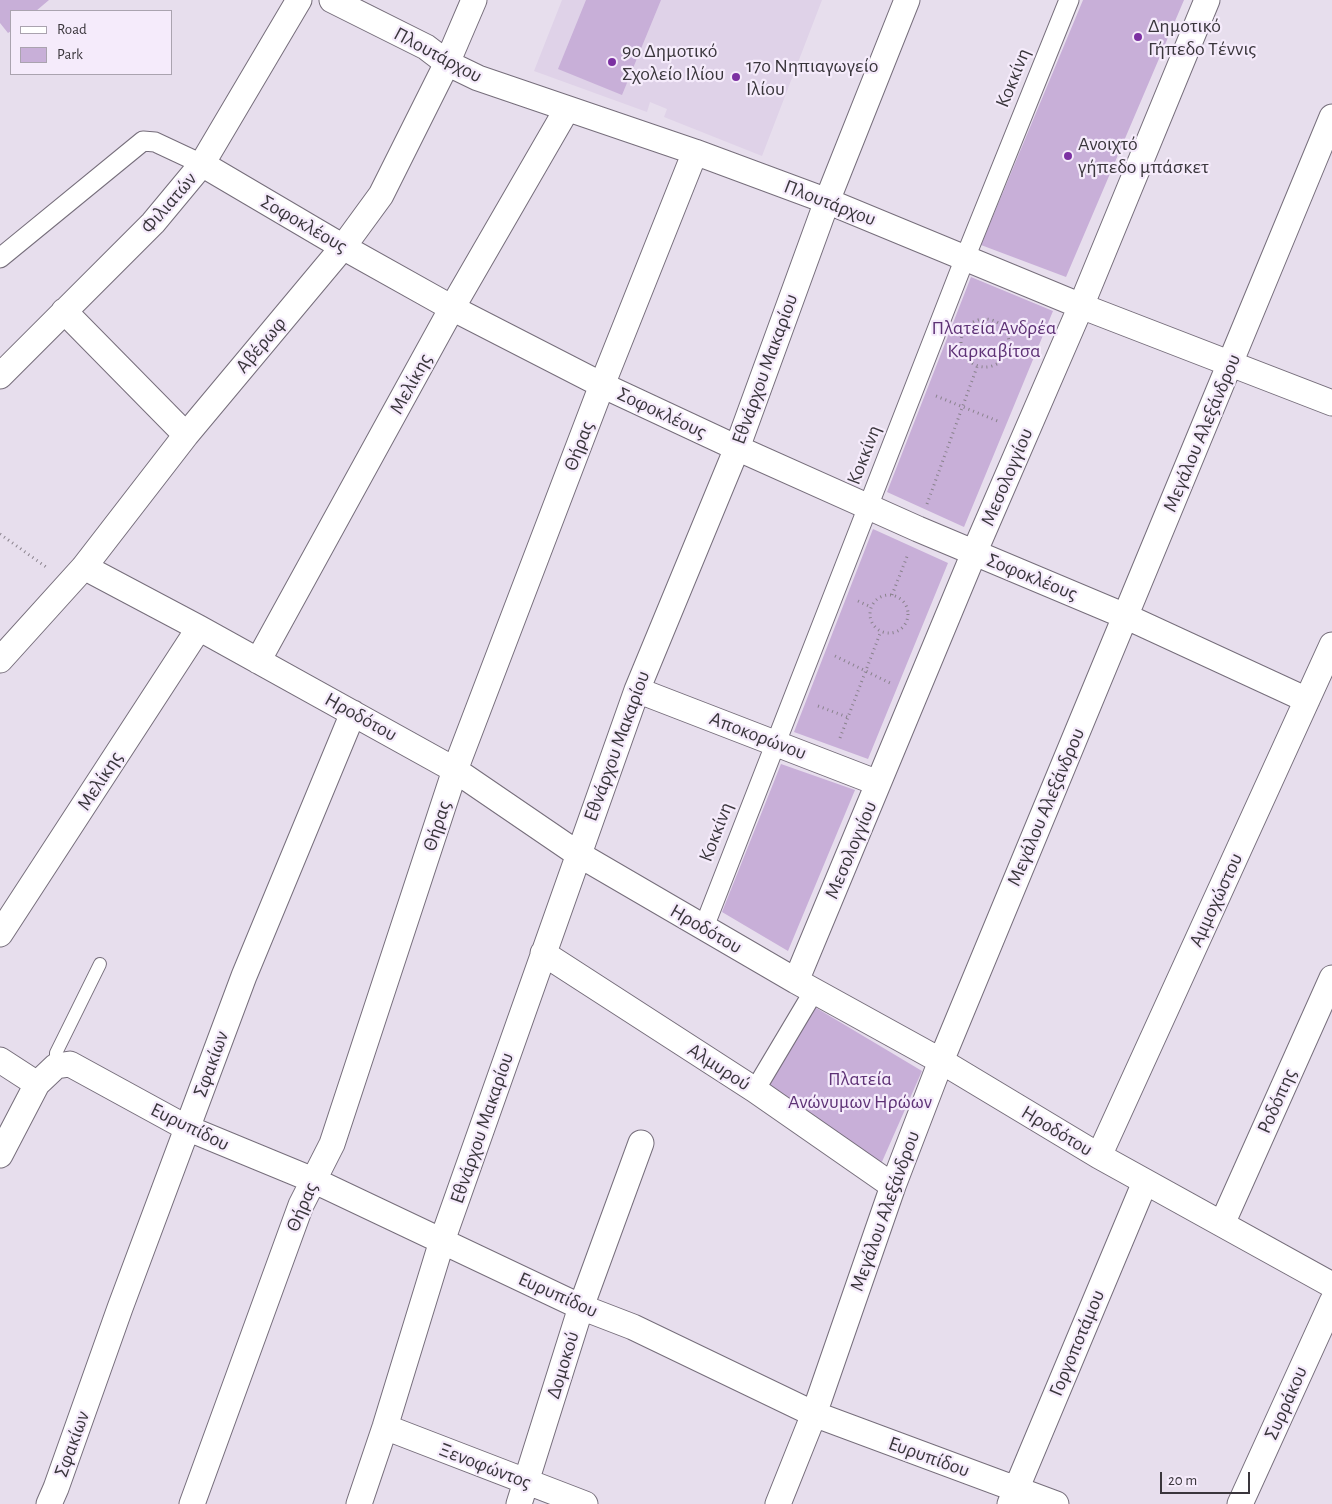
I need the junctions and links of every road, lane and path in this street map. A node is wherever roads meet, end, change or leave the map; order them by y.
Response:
1 (299, 0) edge
2 (332, 0) edge
3 (474, 0) edge
4 (907, 0) edge
5 (1069, 0) edge
6 (1207, 0) edge
7 (447, 63) junction
8 (567, 108) junction
9 (1332, 117) edge
10 (695, 152) junction
11 (202, 164) junction
12 (827, 201) junction
13 (342, 247) junction
14 (0, 258) edge
15 (965, 258) junction
16 (1080, 306) junction
17 (452, 308) junction
18 (64, 310) junction
19 (1231, 364) junction
20 (977, 367) junction
21 (0, 376) edge
22 (602, 385) junction
23 (915, 387) junction
24 (1332, 403) edge
25 (962, 407) junction
26 (1026, 432) junction
27 (186, 435) junction
28 (737, 448) junction
29 (868, 506) junction
30 (918, 528) junction
31 (0, 534) edge
32 (974, 553) junction
33 (84, 567) junction
34 (66, 587) junction
35 (892, 595) junction
36 (1126, 616) junction
37 (199, 628) junction
38 (881, 631) junction
39 (813, 645) junction
40 (1332, 645) edge
41 (0, 660) edge
42 (258, 661) junction
43 (865, 671) junction
44 (637, 690) junction
45 (793, 696) junction
46 (915, 696) junction
47 (1307, 700) junction
48 (353, 713) junction
49 (847, 717) junction
50 (775, 743) junction
51 (830, 764) junction
52 (455, 770) junction
53 (878, 783) junction
54 (578, 854) junction
55 (704, 927) junction
56 (0, 934) edge
57 (543, 953) junction
58 (100, 964) dead end
59 (1332, 978) edge
60 (805, 986) junction
61 (0, 1060) edge
62 (941, 1061) junction
63 (63, 1065) junction
64 (37, 1084) junction
65 (755, 1090) junction
66 (187, 1128) junction
67 (641, 1143) dead end
68 (0, 1155) edge
69 (1099, 1156) junction
70 (313, 1180) junction
71 (1145, 1182) junction
72 (893, 1186) junction
73 (1222, 1224) junction
74 (442, 1241) junction
75 (1332, 1284) edge
76 (1332, 1302) edge
77 (581, 1307) junction
78 (814, 1414) junction
79 (385, 1427) junction
80 (523, 1493) edge
81 (1013, 1496) edge
82 (49, 1504) edge
83 (192, 1504) edge
84 (359, 1504) edge
85 (585, 1504) edge
86 (778, 1504) edge
87 (1056, 1504) edge
88 (1240, 1504) edge

1 - 11 street, Φιλιατών
2 - 7 street, Πλουτάρχου
3 - 7 street, Αβέρωφ
4 - 12 street, Εθνάρχου Μακαρίου
5 - 15 street, Κοκκίνη
6 - 16 street, Μεσολογγίου
7 - 8 street, Πλουτάρχου
7 - 13 street, Αβέρωφ
8 - 10 street, Πλουτάρχου
8 - 17 street, Μελίκης
9 - 19 street, Μεγάλου Αλεξάνδρου
10 - 12 street, Πλουτάρχου
10 - 22 street, Θήρας
11 - 13 street, Σοφοκλέους
11 - 14 street, Σοφοκλέους
11 - 18 street, Φιλιατών
12 - 15 street, Πλουτάρχου
12 - 28 street, Εθνάρχου Μακαρίου
13 - 17 street, Σοφοκλέους
13 - 27 street, Αβέρωφ
15 - 16 street, Πλουτάρχου
15 - 23 street, Κοκκίνη
16 - 19 street, Πλουτάρχου
16 - 26 street, Μεσολογγίου
17 - 22 street, Σοφοκλέους
17 - 42 street, Μελίκης
18 - 21 street, Φιλιατών
18 - 27 street
19 - 24 street, Πλουτάρχου
19 - 36 street, Μεγάλου Αλεξάνδρου
20 - 20 path
20 - 25 path
22 - 28 street, Σοφοκλέους
22 - 52 street, Θήρας
23 - 25 path
23 - 29 street, Κοκκίνη
25 - 26 path
25 - 30 path
26 - 32 street, Μεσολογγίου
27 - 33 street, Αβέρωφ
28 - 29 street, Σοφοκλέους
28 - 44 street, Εθνάρχου Μακαρίου
29 - 30 street, Σοφοκλέους
29 - 39 street, Κοκκίνη
30 - 32 street, Σοφοκλέους
30 - 35 path
31 - 34 path
32 - 36 street, Σοφοκλέους
32 - 46 street, Μεσολογγίου
33 - 34 street, Αβέρωφ
33 - 37 street, Ηροδότου
34 - 41 street, Αβέρωφ
35 - 38 path
35 - 38 path
36 - 47 street, Σοφοκλέους
36 - 62 street, Μεγάλου Αλεξάνδρου
37 - 42 street, Ηροδότου
37 - 56 street, Μελίκης
38 - 43 path
39 - 43 path
39 - 45 street, Κοκκίνη
40 - 47 street, Αμμοχώστου
42 - 48 street, Ηροδότου
43 - 46 path
43 - 49 path
44 - 50 street, Αποκορώνου
44 - 54 street, Εθνάρχου Μακαρίου
45 - 49 path
45 - 50 street, Κοκκίνη
46 - 53 street, Μεσολογγίου
47 - 69 street, Αμμοχώστου
48 - 52 street, Ηροδότου
48 - 66 street, Σφακίων
49 - 51 path
50 - 51 street, Αποκορώνου
50 - 55 street, Κοκκίνη
51 - 53 street, Αποκορώνου
52 - 54 street, Ηροδότου
52 - 70 street, Θήρας
53 - 60 street, Μεσολογγίου
54 - 55 street, Ηροδότου
54 - 57 street, Εθνάρχου Μακαρίου
55 - 60 street, Ηροδότου
57 - 65 street, Αλμυρού
57 - 74 street, Εθνάρχου Μακαρίου
58 - 63 lane
59 - 73 street, Ροδόπης
60 - 62 street, Ηροδότου
60 - 65 street
61 - 64 street
62 - 69 street, Ηροδότου
62 - 72 street, Μεγάλου Αλεξάνδρου
63 - 64 street
63 - 66 street, Ευρυπίδου
64 - 68 street
65 - 72 street, Αλμυρού
66 - 70 street, Ευρυπίδου
66 - 82 street, Σφακίων
67 - 77 street, Δομοκού
69 - 71 street, Ηροδότου
70 - 74 street, Ευρυπίδου
70 - 83 street, Θήρας
71 - 73 street, Ηροδότου
71 - 81 street, Γοργοποτάμου
72 - 78 street, Μεγάλου Αλεξάνδρου
73 - 75 street, Ηροδότου
74 - 77 street, Ευρυπίδου
74 - 79 street, Εθνάρχου Μακαρίου
76 - 88 street, Συρράκου
77 - 78 street, Ευρυπίδου
77 - 80 street, Δομοκού
78 - 81 street, Ευρυπίδου
78 - 86 street, Μεγάλου Αλεξάνδρου
79 - 80 street, Ξενοφώντος
79 - 84 street, Εθνάρχου Μακαρίου
80 - 85 street, Ξενοφώντος
81 - 87 street, Ευρυπίδου

